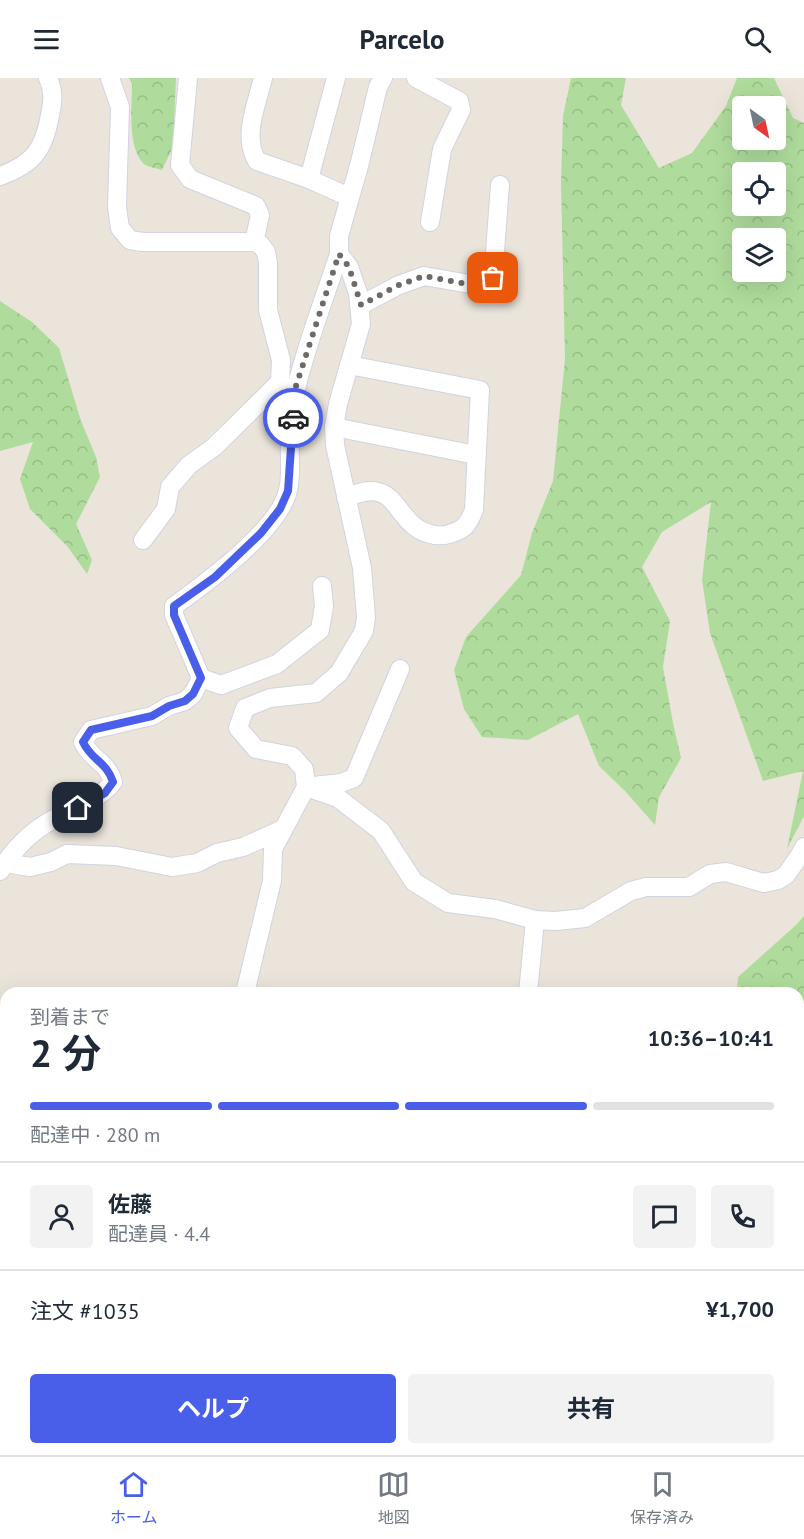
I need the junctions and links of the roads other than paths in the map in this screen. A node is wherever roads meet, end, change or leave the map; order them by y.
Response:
1 (48, 78) edge
2 (110, 78) edge
3 (189, 78) edge
4 (263, 78) edge
5 (336, 78) edge
6 (382, 78) edge
7 (416, 78) edge
8 (0, 176) edge
9 (309, 179) junction
10 (500, 185) dead end
11 (349, 197) junction
12 (430, 222) dead end
13 (254, 242) junction
14 (339, 254) junction
15 (361, 305) junction
16 (349, 365) junction
17 (288, 384) junction
18 (334, 427) junction
19 (476, 455) junction
20 (346, 497) junction
21 (143, 540) dead end
22 (322, 586) dead end
23 (400, 669) dead end
24 (201, 678) junction
25 (306, 787) junction
26 (283, 829) junction
27 (804, 847) edge
28 (2, 867) edge
29 (535, 920) junction
30 (246, 987) edge
31 (529, 987) edge

1 - 8 street
2 - 13 street
3 - 13 street
4 - 9 street
5 - 9 street
6 - 11 street
7 - 12 street
9 - 11 street
10 - 15 street
11 - 14 street
13 - 17 street
14 - 15 street
14 - 17 street
15 - 16 street
16 - 18 street
16 - 19 street
17 - 21 street
17 - 24 street
18 - 19 street
18 - 20 street
19 - 20 street
20 - 25 street
22 - 24 street
23 - 25 street
24 - 28 street
25 - 26 street
25 - 29 street
26 - 28 street
26 - 30 street
27 - 29 street
29 - 31 street

